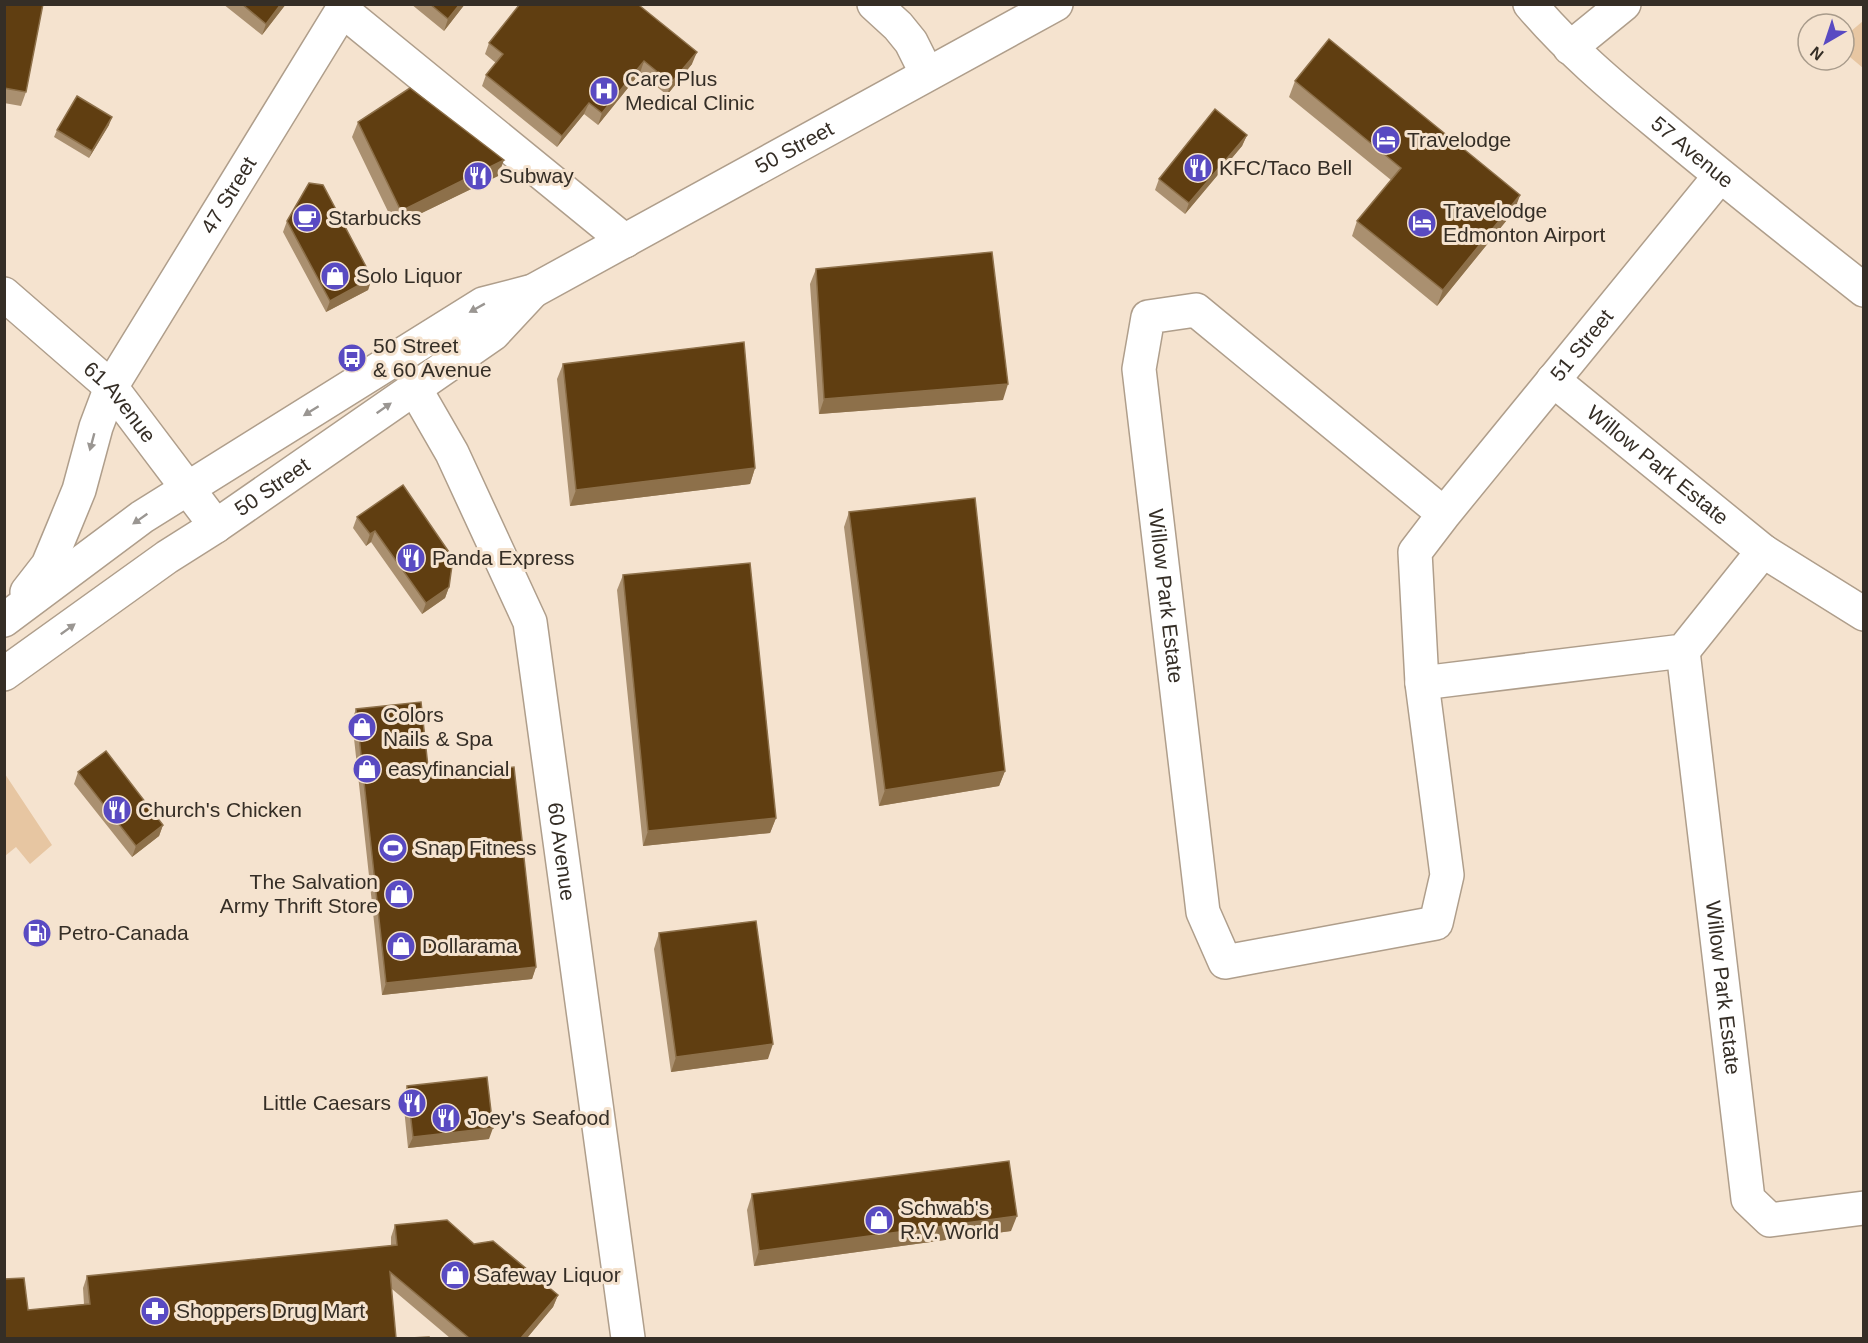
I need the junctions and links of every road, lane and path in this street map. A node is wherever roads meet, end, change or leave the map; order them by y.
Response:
1 (874, 4) edge
2 (1056, 4) edge
3 (1530, 4) edge
4 (1624, 4) edge
5 (344, 8) edge
6 (1570, 48) junction
7 (927, 74) junction
8 (1720, 176) junction
9 (625, 241) junction
10 (1863, 290) edge
11 (533, 291) junction
12 (4, 294) edge
13 (1553, 380) junction
14 (111, 387) junction
15 (414, 387) junction
16 (189, 487) junction
17 (1444, 514) junction
18 (216, 526) junction
19 (1762, 551) junction
20 (1863, 614) edge
21 (5, 620) edge
22 (1683, 651) junction
23 (4, 674) edge
24 (1422, 684) junction
25 (1863, 1208) edge
26 (628, 1338) edge

1 - 7 street
2 - 7 street, 50 Street
3 - 6 street, 57 Avenue
4 - 6 street
5 - 9 street
5 - 14 street, 47 Street
6 - 8 street, 57 Avenue
7 - 9 street, 50 Street
8 - 10 street, 57 Avenue
8 - 13 street, 51 Street
9 - 11 street, 50 Street
11 - 15 street, 50 Street
11 -> 16 street, 50 Street
12 - 14 street, 61 Avenue
13 - 17 street, 51 Street
13 - 19 street, Willow Park Estate
14 - 16 street, 61 Avenue
14 -> 21 street, 47 Street
18 -> 15 street, 50 Street
15 - 26 street, 60 Avenue
16 - 18 street, 61 Avenue
16 -> 21 street, 50 Street
17 - 24 street, Willow Park Estate
17 - 24 street, Willow Park Estate
23 -> 18 street, 50 Street
19 - 20 street, Willow Park Estate
19 - 22 street
22 - 24 street
22 - 25 street, Willow Park Estate

